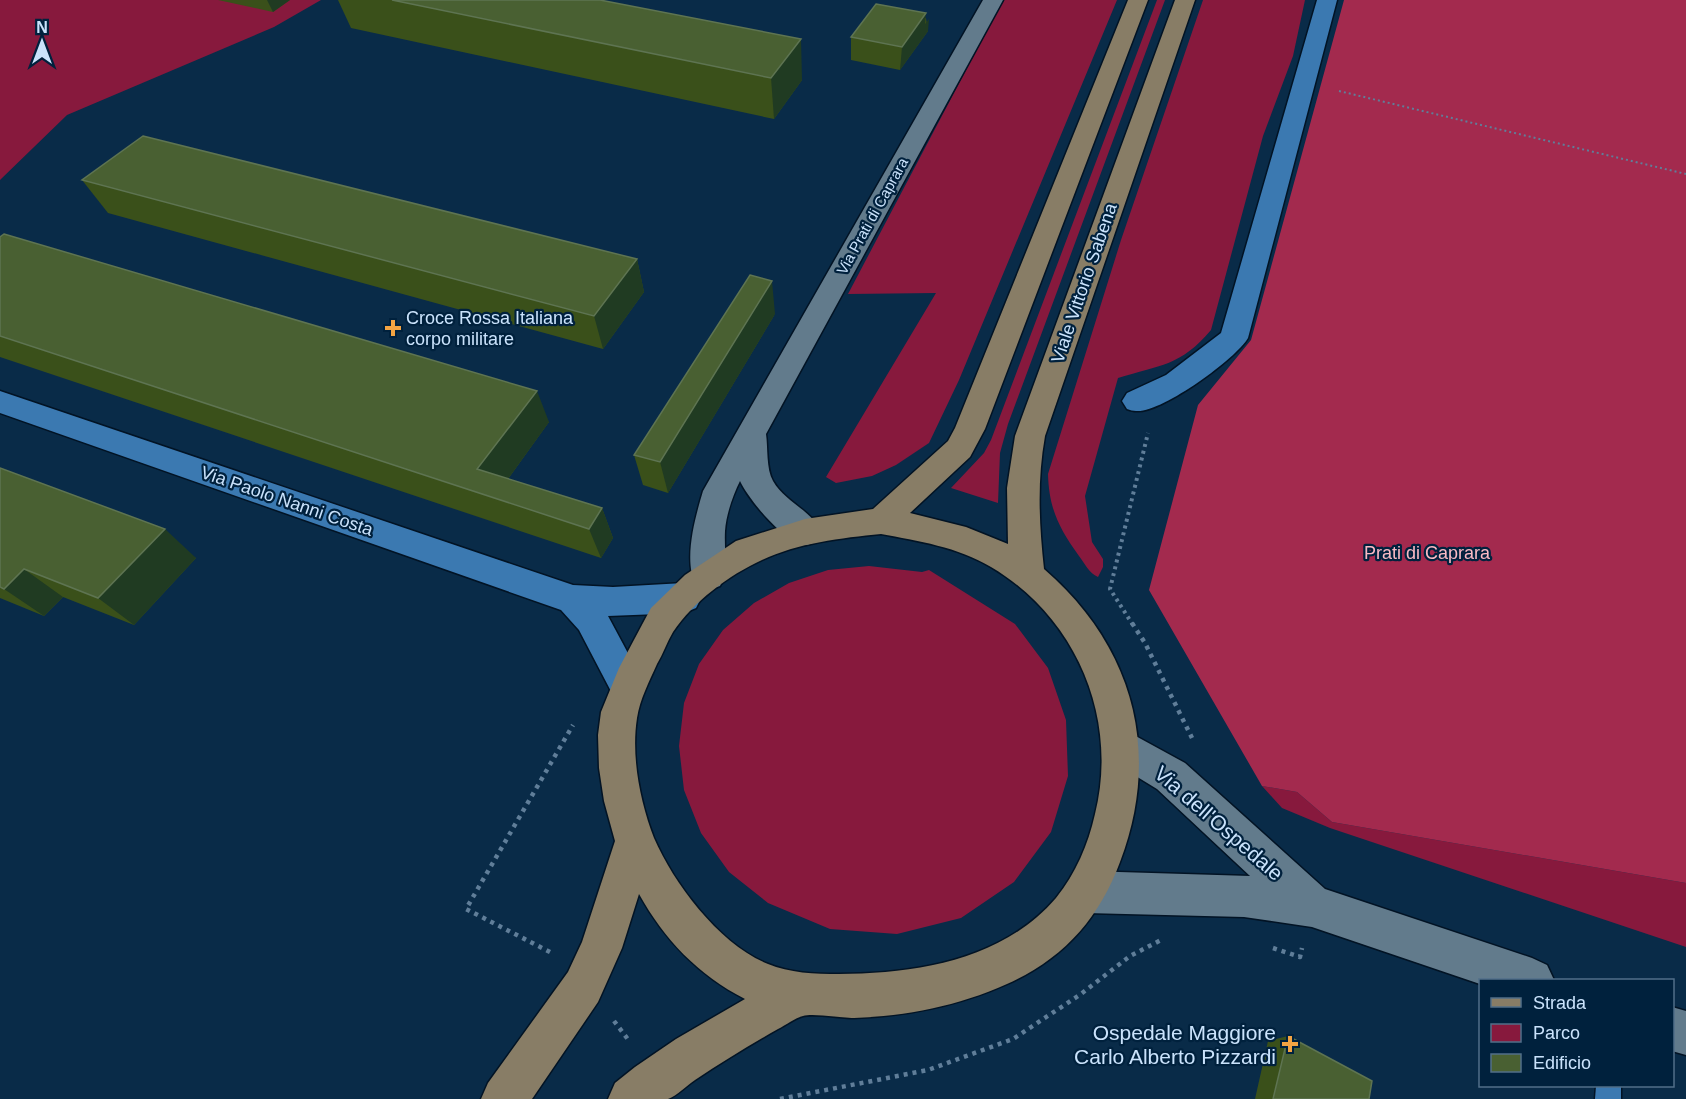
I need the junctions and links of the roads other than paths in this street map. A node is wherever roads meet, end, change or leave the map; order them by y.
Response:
1 (993, 0) edge
2 (1138, 0) edge
3 (1185, 0) edge
4 (1327, 0) edge
5 (1147, 398) road end
6 (0, 402) edge
7 (751, 432) junction
8 (881, 521) junction
9 (806, 532) junction
10 (1028, 573) junction
11 (696, 587) junction
12 (573, 600) junction
13 (627, 685) junction
14 (1121, 746) junction
15 (635, 842) junction
16 (1086, 892) junction
17 (1308, 923) junction
18 (1524, 979) edge
19 (801, 993) junction
20 (504, 1099) edge
21 (631, 1099) edge

1 - 7 street, Via Prati di Caprara
2 - 8 main road
3 - 10 main road, Viale Vittorio Sabena
4 - 5 street
6 - 12 street, Via Paolo Nanni Costa
7 - 9 street
7 - 11 street, Via Prati di Caprara
8 - 9 main road
8 - 10 main road
9 - 11 main road
10 - 14 main road
11 - 12 street, Via Paolo Nanni Costa
11 - 13 main road
12 - 13 street, Via Paolo Nanni Costa
13 - 15 main road
14 - 16 main road
14 - 17 street, Via dell'Ospedale
15 - 19 main road
15 - 20 main road
16 - 17 street, Via dell'Ospedale
16 - 19 main road
17 - 18 street, Via dell'Ospedale
19 - 21 main road

